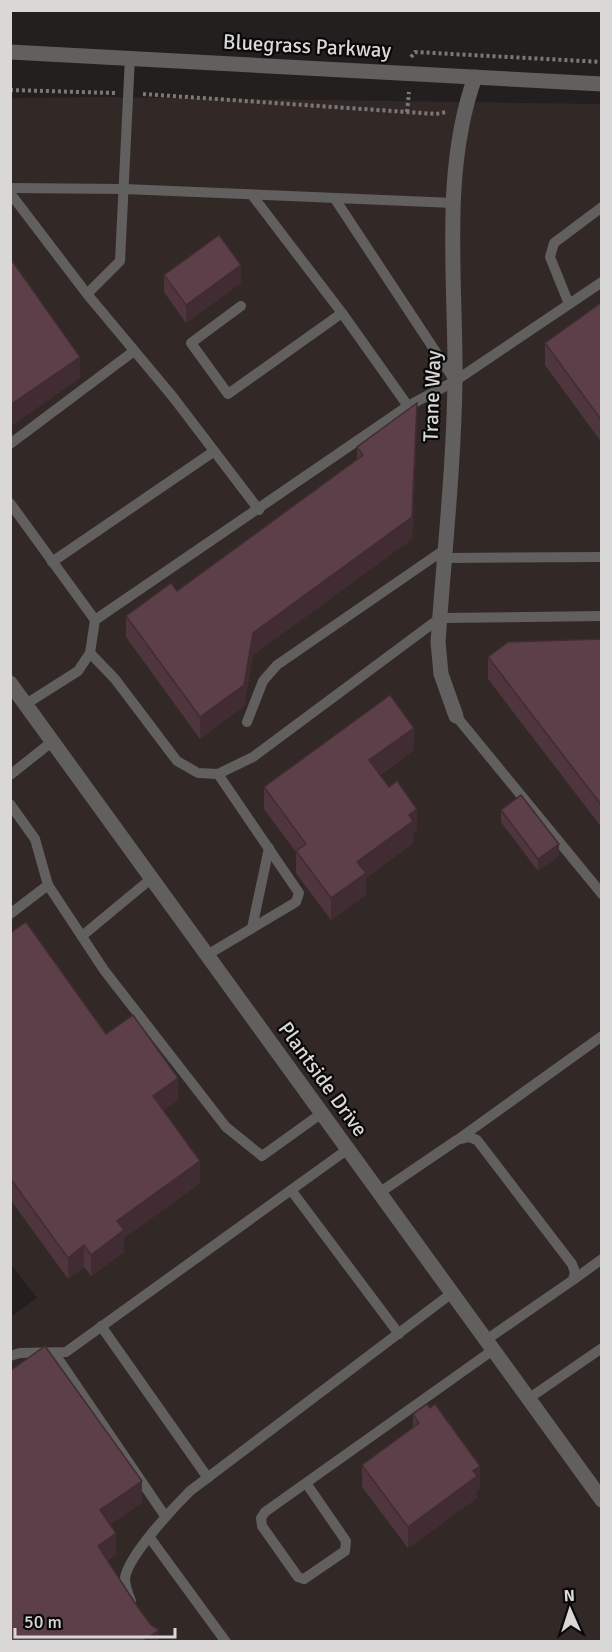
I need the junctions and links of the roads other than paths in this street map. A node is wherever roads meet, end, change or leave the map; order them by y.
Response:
1 (10, 52) edge
2 (130, 57) junction
3 (476, 77) junction
4 (602, 84) edge
5 (10, 188) edge
6 (124, 189) junction
7 (10, 193) edge
8 (252, 195) junction
9 (335, 199) junction
10 (454, 203) junction
11 (602, 207) edge
12 (602, 282) edge
13 (87, 294) junction
14 (569, 304) junction
15 (241, 306) dead end
16 (342, 313) junction
17 (134, 351) junction
18 (455, 381) junction
19 (408, 406) junction
20 (10, 444) edge
21 (213, 452) junction
22 (10, 503) edge
23 (259, 510) junction
24 (444, 554) junction
25 (602, 557) edge
26 (52, 562) junction
27 (602, 616) edge
28 (440, 618) junction
29 (95, 620) junction
30 (90, 653) junction
31 (10, 683) edge
32 (26, 704) junction
33 (456, 716) joint
34 (247, 722) dead end
35 (53, 741) junction
36 (10, 774) edge
37 (218, 774) junction
38 (10, 804) edge
39 (269, 848) junction
40 (152, 878) junction
41 (48, 885) junction
42 (602, 894) edge
43 (10, 914) edge
44 (252, 928) junction
45 (82, 936) junction
46 (207, 955) junction
47 (602, 1036) edge
48 (322, 1113) junction
49 (455, 1142) junction
50 (348, 1149) junction
51 (291, 1190) junction
52 (379, 1193) junction
53 (602, 1259) edge
54 (573, 1280) junction
55 (452, 1293) junction
56 (101, 1326) junction
57 (399, 1334) junction
58 (490, 1345) junction
59 (602, 1348) edge
60 (55, 1354) junction
61 (10, 1356) edge
62 (528, 1399) junction
63 (208, 1478) junction
64 (306, 1483) junction
65 (602, 1500) edge
66 (165, 1516) junction
67 (150, 1538) junction
68 (137, 1612) edge
69 (226, 1641) edge

1 - 2 street, Bluegrass Parkway
2 - 3 street, Bluegrass Parkway
2 - 6 lane
3 - 4 street, Bluegrass Parkway
3 - 10 street, Trane Way
5 - 6 lane
6 - 8 lane
6 - 13 lane
7 - 13 lane
8 - 9 lane
8 - 16 lane
9 - 10 lane
9 - 18 lane
10 - 18 street, Trane Way
11 - 14 lane
12 - 14 lane
13 - 17 lane
14 - 18 lane
15 - 16 lane
16 - 19 lane
17 - 20 lane
17 - 21 lane
18 - 19 lane
18 - 24 street, Trane Way
19 - 23 lane
21 - 23 lane
21 - 26 lane
22 - 26 lane
23 - 29 lane
24 - 25 lane
24 - 28 street, Trane Way
24 - 34 lane
26 - 29 lane
27 - 28 lane
28 - 33 street, Trane Way
28 - 37 lane
29 - 30 lane
30 - 32 lane
30 - 37 lane
31 - 32 street, Plantside Drive
32 - 35 street, Plantside Drive
33 - 42 lane
35 - 36 lane
35 - 40 street, Plantside Drive
37 - 39 lane
38 - 41 lane
39 - 44 lane
39 - 44 lane
40 - 45 lane
40 - 46 street, Plantside Drive
41 - 43 lane
41 - 45 lane
44 - 46 lane
45 - 48 lane
46 - 48 street, Plantside Drive
47 - 49 lane
48 - 50 street, Plantside Drive
49 - 52 lane
49 - 54 lane
50 - 51 lane
50 - 52 street, Plantside Drive
51 - 56 lane
51 - 57 lane
52 - 55 street, Plantside Drive
53 - 54 lane
54 - 58 lane
55 - 57 lane
55 - 58 street, Plantside Drive
56 - 60 lane
56 - 63 lane
57 - 63 lane
58 - 62 street, Plantside Drive
58 - 64 lane
59 - 62 lane
60 - 61 lane
60 - 66 lane
62 - 65 street, Plantside Drive
63 - 66 lane
64 - 64 lane
66 - 67 lane
67 - 68 lane
67 - 69 lane

